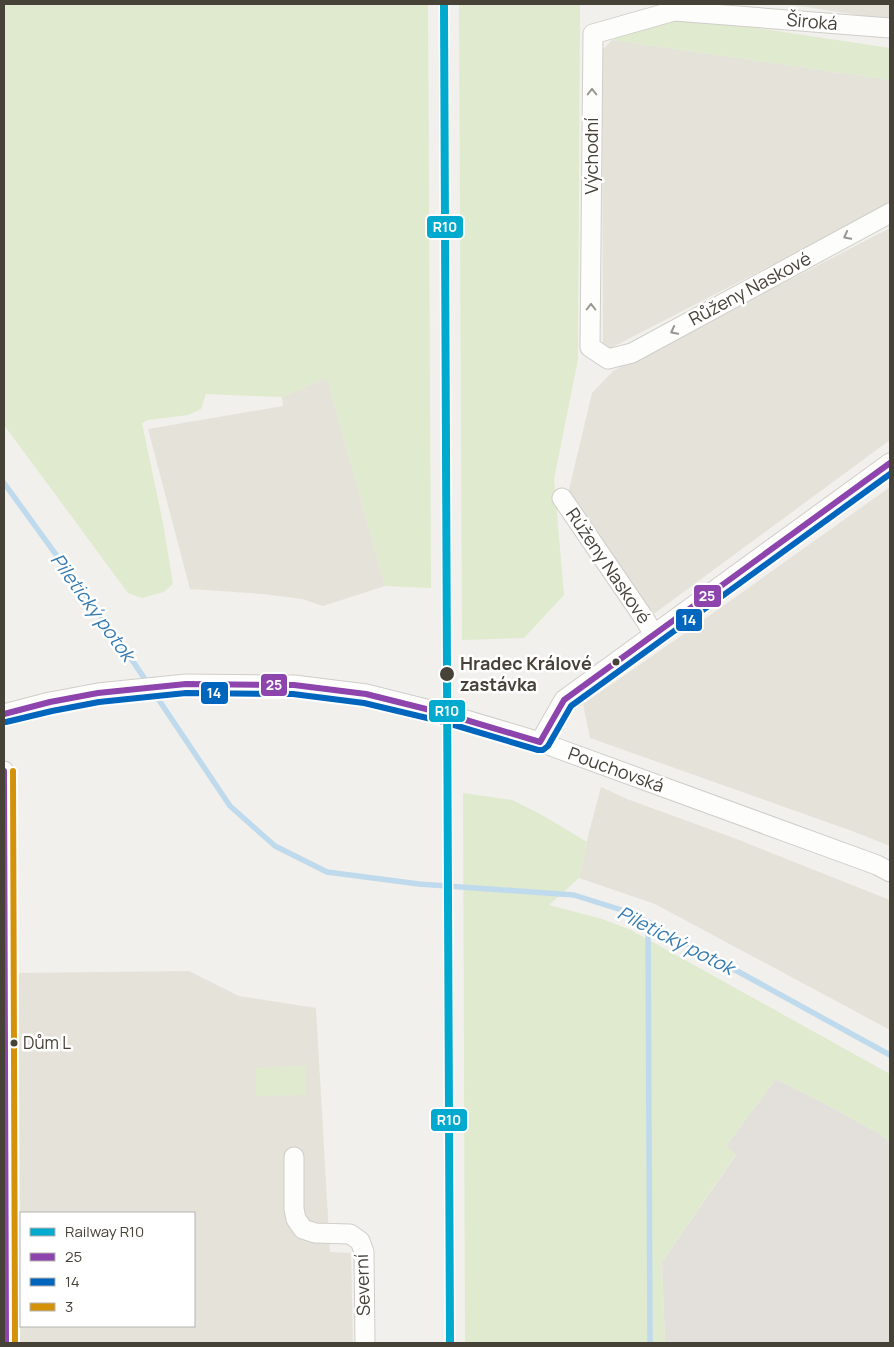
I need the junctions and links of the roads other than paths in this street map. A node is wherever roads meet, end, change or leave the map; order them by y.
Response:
1 (674, 7) edge
2 (890, 28) edge
3 (890, 213) edge
4 (608, 359) joint
5 (890, 463) edge
6 (562, 498) dead end
7 (654, 635) junction
8 (4, 714) edge
9 (540, 742) junction
10 (4, 771) edge
11 (890, 872) edge
12 (294, 1157) dead end
13 (6, 1343) edge
14 (365, 1343) edge

1 - 2 street, Široká
4 -> 1 street, Východní
3 -> 4 street, Růženy Naskové
5 - 7 street
6 - 7 street, Rúženy Naskové
7 - 9 street
8 - 9 street, Pouchovská
9 - 11 street, Pouchovská
10 - 13 street
12 - 14 street, Severní

